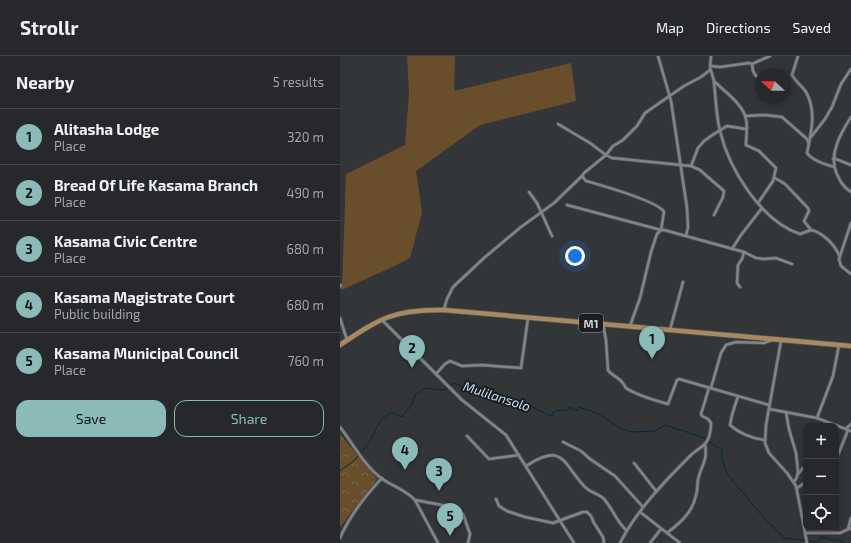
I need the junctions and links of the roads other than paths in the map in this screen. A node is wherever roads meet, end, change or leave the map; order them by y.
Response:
1 (658, 56) edge
2 (711, 56) edge
3 (770, 56) edge
4 (798, 56) edge
5 (752, 64) junction
6 (710, 68) junction
7 (851, 69) edge
8 (755, 73) edge
9 (714, 82) junction
10 (670, 96) junction
11 (745, 116) junction
12 (851, 117) edge
13 (558, 124) dead end
14 (746, 129) junction
15 (720, 130) junction
16 (810, 138) junction
17 (809, 144) junction
18 (606, 155) junction
19 (833, 159) junction
20 (681, 165) junction
21 (851, 165) edge
22 (692, 166) junction
23 (834, 166) junction
24 (582, 176) junction
25 (775, 178) junction
26 (529, 192) dead end
27 (851, 192) edge
28 (758, 203) junction
29 (567, 205) dead end
30 (762, 208) junction
31 (541, 212) junction
32 (714, 215) dead end
33 (851, 224) edge
34 (661, 230) junction
35 (811, 230) junction
36 (552, 236) dead end
37 (686, 236) junction
38 (732, 249) junction
39 (744, 252) junction
40 (839, 255) junction
41 (792, 264) dead end
42 (851, 274) edge
43 (683, 282) dead end
44 (740, 287) dead end
45 (444, 310) junction
46 (340, 318) edge
47 (528, 318) junction
48 (381, 319) junction
49 (603, 324) junction
50 (630, 326) junction
51 (670, 330) junction
52 (347, 340) junction
53 (772, 340) junction
54 (781, 341) junction
55 (340, 345) edge
56 (839, 345) junction
57 (851, 346) edge
58 (436, 374) junction
59 (710, 388) junction
60 (738, 396) junction
61 (769, 405) junction
62 (769, 409) junction
63 (786, 412) junction
64 (817, 418) junction
65 (851, 424) edge
66 (340, 427) edge
67 (849, 430) edge
68 (467, 436) dead end
69 (765, 440) junction
70 (563, 442) dead end
71 (706, 442) junction
72 (519, 455) junction
73 (836, 459) edge
74 (634, 463) dead end
75 (526, 466) junction
76 (803, 468) edge
77 (798, 474) junction
78 (382, 478) junction
79 (794, 482) junction
80 (803, 484) edge
81 (796, 488) junction
82 (656, 491) junction
83 (496, 499) dead end
84 (415, 500) junction
85 (643, 507) junction
86 (640, 512) junction
87 (851, 518) edge
88 (560, 521) junction
89 (342, 529) edge
90 (661, 529) junction
91 (850, 529) edge
92 (626, 530) junction
93 (667, 533) junction
94 (805, 533) junction
95 (340, 538) edge
96 (807, 541) edge
97 (675, 542) edge
98 (438, 543) edge
99 (468, 543) edge
100 (574, 543) edge
101 (604, 543) edge
102 (620, 543) edge
103 (650, 543) edge
104 (680, 543) edge

1 - 10 street
2 - 6 street
3 - 5 street
4 - 16 street
5 - 6 street
5 - 8 street
6 - 9 street
6 - 10 street
7 - 16 street
9 - 11 street
9 - 15 street
10 - 18 street
10 - 20 street
11 - 14 street
11 - 17 street
12 - 19 street
13 - 18 street
14 - 15 street
14 - 25 street
15 - 22 street
15 - 28 street
16 - 17 street
17 - 23 street
18 - 20 street
18 - 24 street
19 - 21 street
19 - 23 street
20 - 22 street
20 - 37 street
22 - 32 street
23 - 27 street
24 - 31 street
24 - 34 street
25 - 28 street
25 - 35 street
26 - 31 street
28 - 30 street
29 - 34 street
30 - 35 street
30 - 38 street
31 - 36 street
31 - 45 street
33 - 40 street
34 - 37 street
34 - 50 street
35 - 40 street
37 - 38 street
38 - 39 street
39 - 41 street
39 - 44 street
40 - 42 street
43 - 51 street
45 - 47 main road, M1
45 - 48 main road, M1
46 - 52 street
47 - 49 main road, M1
47 - 58 street
48 - 52 main road, M1
48 - 58 street
49 - 50 main road, M1
49 - 59 street
50 - 51 main road, M1
51 - 53 main road, M1
52 - 55 main road, M1
53 - 54 main road, M1
53 - 59 street
54 - 56 main road, M1
54 - 61 street
56 - 57 main road, M1
56 - 64 street
58 - 72 street
59 - 60 street
59 - 71 street
60 - 61 street
60 - 69 street
61 - 62 street
62 - 63 street
62 - 69 street
63 - 64 street
63 - 77 street
64 - 67 street
65 - 67 street
66 - 78 street
67 - 73 street
68 - 72 street
69 - 79 street
70 - 85 street
71 - 82 street
71 - 93 street
72 - 75 street
74 - 82 street
75 - 88 street
75 - 92 street
76 - 77 street
77 - 79 street
78 - 84 street
78 - 89 street
79 - 81 street
80 - 81 street
81 - 94 street
82 - 85 street
83 - 88 street
84 - 98 street
84 - 99 street
85 - 86 street
86 - 90 street
86 - 92 street
87 - 91 street
88 - 100 street
88 - 101 street
89 - 95 street
90 - 93 street
90 - 103 street
91 - 94 street
92 - 102 street
93 - 97 street
94 - 96 street
97 - 104 street

